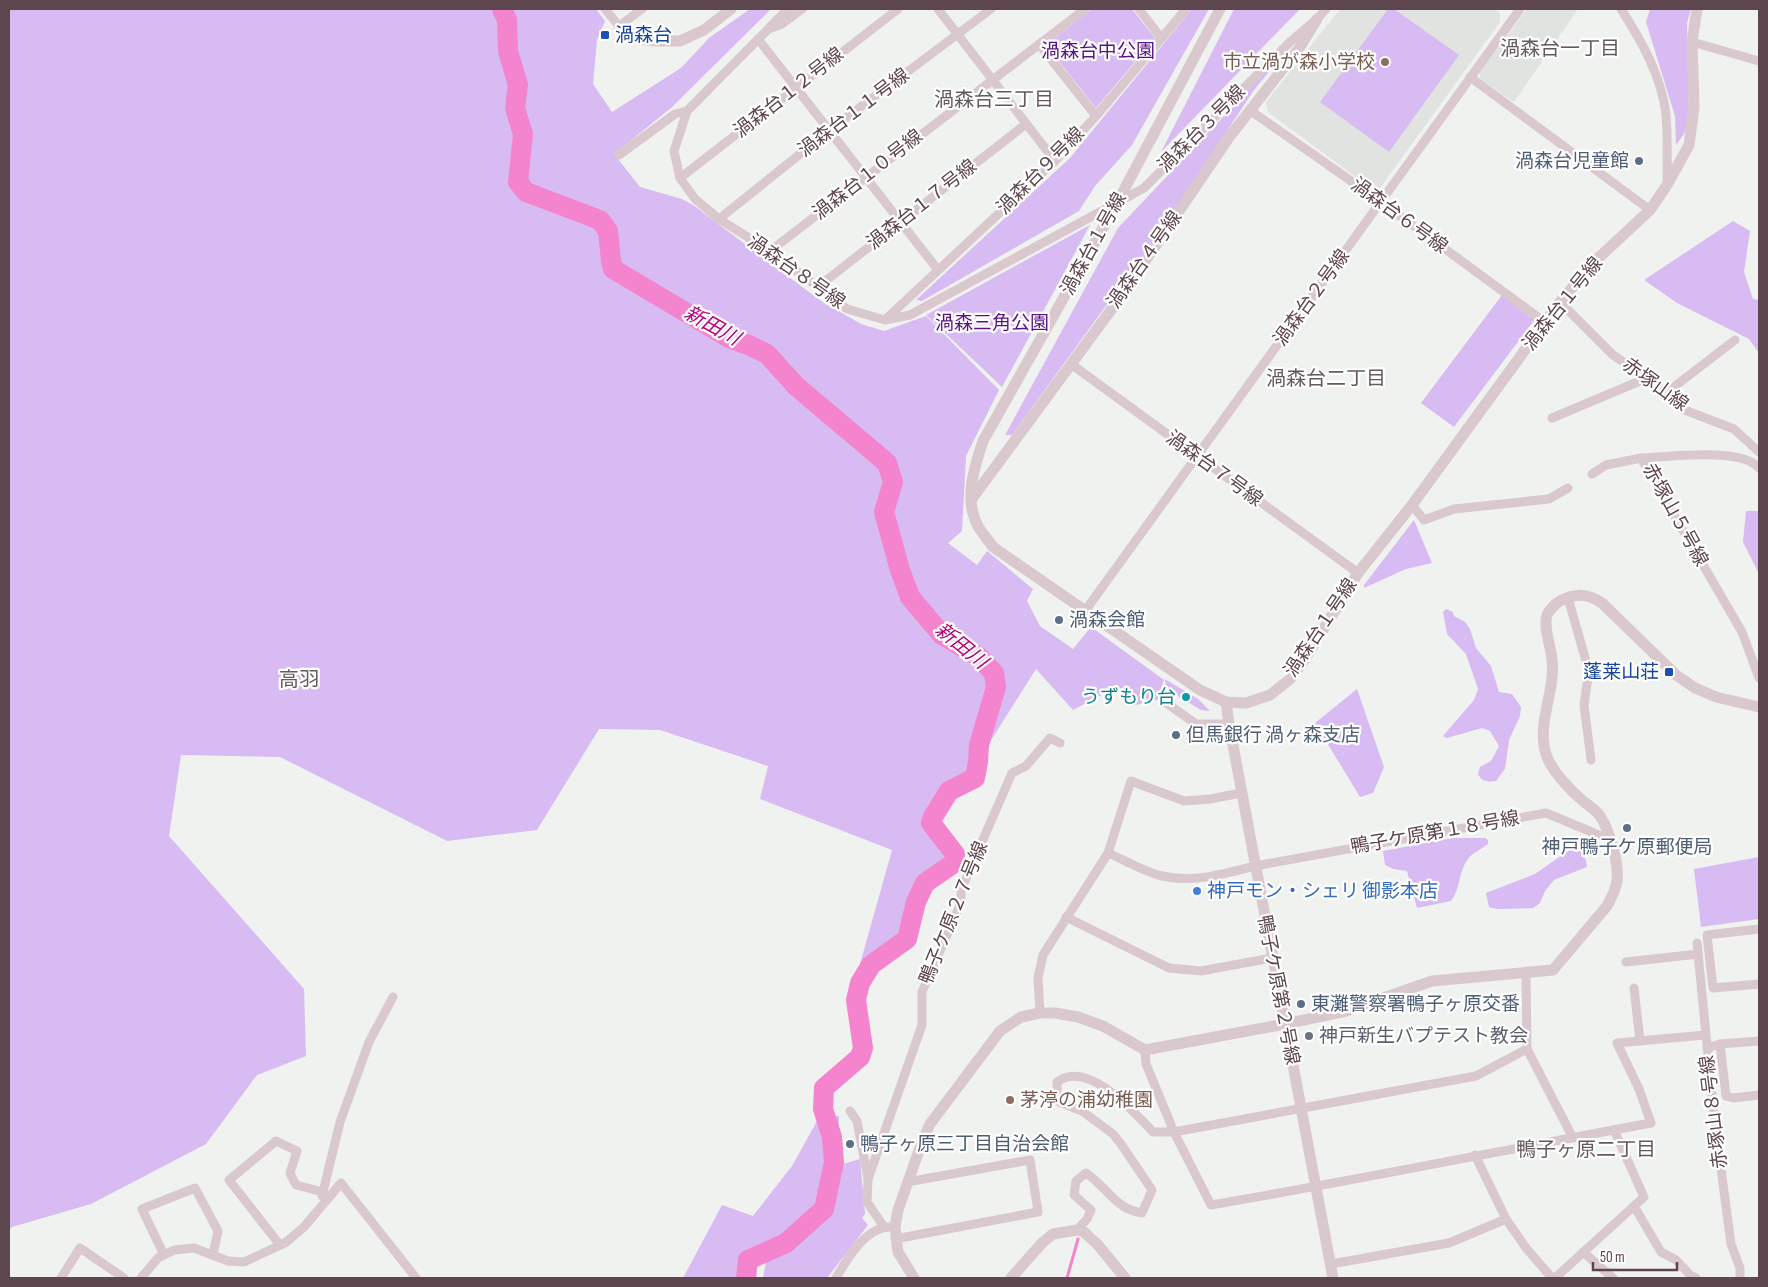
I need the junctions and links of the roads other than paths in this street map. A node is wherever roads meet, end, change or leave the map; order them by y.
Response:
1 (605, 9) edge
2 (642, 9) edge
3 (731, 9) edge
4 (788, 9) edge
5 (802, 9) edge
6 (898, 9) edge
7 (938, 9) edge
8 (991, 9) edge
9 (1085, 9) edge
10 (1139, 9) edge
11 (1186, 9) edge
12 (1220, 9) edge
13 (1326, 9) edge
14 (1621, 9) edge
15 (1697, 9) edge
16 (1515, 10) edge
17 (1317, 19) junction
18 (619, 26) junction
19 (768, 30) junction
20 (957, 35) junction
21 (1161, 38) junction
22 (758, 39) junction
23 (1692, 42) junction
24 (1039, 44) junction
25 (1759, 61) edge
26 (1470, 77) junction
27 (992, 79) junction
28 (796, 87) junction
29 (1251, 110) junction
30 (687, 111) junction
31 (1096, 116) junction
32 (1026, 124) junction
33 (830, 130) junction
34 (619, 155) dead end
35 (1055, 160) junction
36 (866, 177) junction
37 (680, 178) junction
38 (1667, 185) junction
39 (1381, 202) junction
40 (1117, 203) junction
41 (1650, 210) junction
42 (719, 219) junction
43 (900, 222) junction
44 (770, 251) junction
45 (938, 270) junction
46 (819, 286) junction
47 (1560, 302) junction
48 (884, 320) junction
49 (1546, 323) junction
50 (1735, 340) dead end
51 (1071, 364) junction
52 (1647, 378) junction
53 (1666, 393) junction
54 (1552, 418) dead end
55 (1759, 452) edge
56 (1197, 457) junction
57 (1641, 458) junction
58 (1759, 468) edge
59 (1592, 474) dead end
60 (1568, 488) dead end
61 (971, 500) junction
62 (1412, 505) junction
63 (1358, 573) junction
64 (1568, 598) junction
65 (1085, 611) junction
66 (1759, 678) edge
67 (1165, 702) dead end
68 (1226, 702) junction
69 (1759, 707) edge
70 (1229, 724) junction
71 (1060, 743) dead end
72 (1592, 760) dead end
73 (1241, 793) junction
74 (1611, 840) junction
75 (1108, 854) junction
76 (1255, 866) junction
77 (1066, 918) junction
78 (1759, 929) edge
79 (1697, 943) dead end
80 (1698, 954) junction
81 (1272, 958) junction
82 (1626, 962) dead end
83 (1526, 974) junction
84 (1759, 984) edge
85 (1634, 988) dead end
86 (393, 997) dead end
87 (1040, 1013) junction
88 (1286, 1024) junction
89 (1705, 1035) junction
90 (1759, 1041) edge
91 (1640, 1042) junction
92 (1720, 1044) junction
93 (1706, 1048) junction
94 (1527, 1049) junction
95 (1145, 1050) junction
96 (1759, 1096) edge
97 (1300, 1108) junction
98 (850, 1111) dead end
99 (1614, 1130) junction
100 (1174, 1132) junction
101 (1573, 1138) junction
102 (1475, 1155) junction
103 (868, 1179) junction
104 (908, 1182) junction
105 (1315, 1187) junction
106 (323, 1192) junction
107 (1634, 1206) junction
108 (320, 1207) junction
109 (1506, 1219) junction
110 (889, 1227) junction
111 (1077, 1230) junction
112 (895, 1239) junction
113 (280, 1245) junction
114 (1583, 1252) junction
115 (164, 1255) junction
116 (213, 1255) junction
117 (1330, 1264) junction
118 (61, 1278) edge
119 (124, 1278) edge
120 (141, 1278) edge
121 (416, 1278) edge
122 (836, 1278) edge
123 (914, 1278) edge
124 (1010, 1278) edge
125 (1125, 1278) edge
126 (1333, 1278) edge
127 (1553, 1278) edge
128 (1613, 1278) edge
129 (1696, 1278) edge
130 (1740, 1278) edge

1 - 18 street
2 - 18 street
3 - 18 street
4 - 19 street, 渦森台８号線
5 - 19 street
6 - 28 street, 渦森台１２号線
7 - 20 street
8 - 20 street, 渦森台１１号線
9 - 24 street, 渦森台１０号線
10 - 21 street
11 - 21 street, 渦森台９号線
12 - 40 street, 渦森台１号線
13 - 17 street, 渦森台３号線
14 - 38 street
15 - 23 street, 渦森台１号線
16 - 26 street, 渦森台２号線
17 - 29 street, 渦森台４号線
17 - 40 street, 渦森台３号線
19 - 22 street, 渦森台８号線
20 - 27 street
20 - 33 street, 渦森台１１号線
21 - 31 street, 渦森台９号線
22 - 28 street
22 - 30 street, 渦森台８号線
23 - 25 street
23 - 38 street, 渦森台１号線
24 - 27 street, 渦森台１０号線
24 - 31 street
26 - 39 street, 渦森台２号線
26 - 41 street
27 - 32 street
27 - 36 street, 渦森台１０号線
28 - 33 street
28 - 37 street, 渦森台１２号線
29 - 39 street, 渦森台６号線
29 - 51 street, 渦森台４号線
30 - 34 street
30 - 37 street, 渦森台８号線
31 - 35 street, 渦森台９号線
32 - 35 street
32 - 43 street, 渦森台１７号線
33 - 36 street
33 - 42 street, 渦森台１１号線
35 - 45 street, 渦森台９号線
36 - 43 street
36 - 44 street, 渦森台１０号線
37 - 42 street, 渦森台８号線
38 - 41 street, 渦森台１号線
39 - 49 street, 渦森台６号線
39 - 56 street, 渦森台２号線
40 - 48 street, 渦森台８号線
40 - 61 street, 渦森台１号線
41 - 47 street, 渦森台１号線
42 - 44 street, 渦森台８号線
43 - 45 street
43 - 46 street, 渦森台１７号線
44 - 46 street, 渦森台８号線
45 - 48 street, 渦森台９号線
46 - 48 street, 渦森台８号線
47 - 49 street, 渦森台１号線
47 - 52 street, 赤塚山線
49 - 62 street, 渦森台１号線
50 - 53 street
51 - 56 street, 渦森台７号線
51 - 61 street, 渦森台４号線
52 - 53 street, 赤塚山線
52 - 54 street
53 - 55 street, 赤塚山線
56 - 63 street, 渦森台７号線
56 - 65 street, 渦森台２号線
57 - 58 street, 赤塚山５号線
57 - 59 street
57 - 66 street, 赤塚山５号線
60 - 62 street
61 - 65 street, 渦森台１号線
62 - 63 street, 渦森台１号線
63 - 68 street, 渦森台１号線
64 - 69 street
64 - 72 street
64 - 74 street
65 - 68 street, 渦森台１号線
67 - 70 street
68 - 70 street, 鴨子ケ原第２号線
70 - 73 street, 鴨子ケ原第２号線
71 - 103 street, 鴨子ケ原２７号線
73 - 75 street
73 - 76 street, 鴨子ケ原第２号線
74 - 76 street, 鴨子ケ原第１８号線
74 - 83 street
75 - 76 street, 鴨子ケ原第１８号線
75 - 77 street
76 - 81 street, 鴨子ケ原第２号線
77 - 81 street
77 - 87 street
78 - 84 street
79 - 80 street, 赤塚山８号線
80 - 82 street
80 - 89 street, 赤塚山８号線
81 - 88 street, 鴨子ケ原第２号線
83 - 88 street
83 - 94 street
85 - 91 street
86 - 106 street
87 - 95 street
87 - 104 street
88 - 95 street
88 - 97 street, 鴨子ケ原第２号線
89 - 91 street
89 - 93 street, 赤塚山８号線
90 - 92 street
91 - 99 street
92 - 93 street
92 - 96 street
93 - 130 street, 赤塚山８号線
94 - 97 street
94 - 101 street
95 - 100 street
97 - 100 street
97 - 105 street, 鴨子ケ原第２号線
98 - 103 street
99 - 101 street
99 - 107 street
100 - 105 street
100 - 111 street
101 - 102 street
102 - 105 street
102 - 109 street
103 - 110 street, 鴨子ケ原２７号線
104 - 110 street
104 - 112 street
105 - 117 street, 鴨子ケ原第２号線
106 - 108 street
106 - 113 street
107 - 114 street
107 - 129 street
108 - 113 street
108 - 121 street
109 - 117 street
109 - 127 street
110 - 112 street
110 - 122 street
111 - 124 street
111 - 125 street
112 - 123 street
113 - 116 street
114 - 127 street
114 - 128 street
115 - 116 street
115 - 116 street
115 - 120 street
117 - 126 street, 鴨子ケ原第２号線
118 - 119 street

